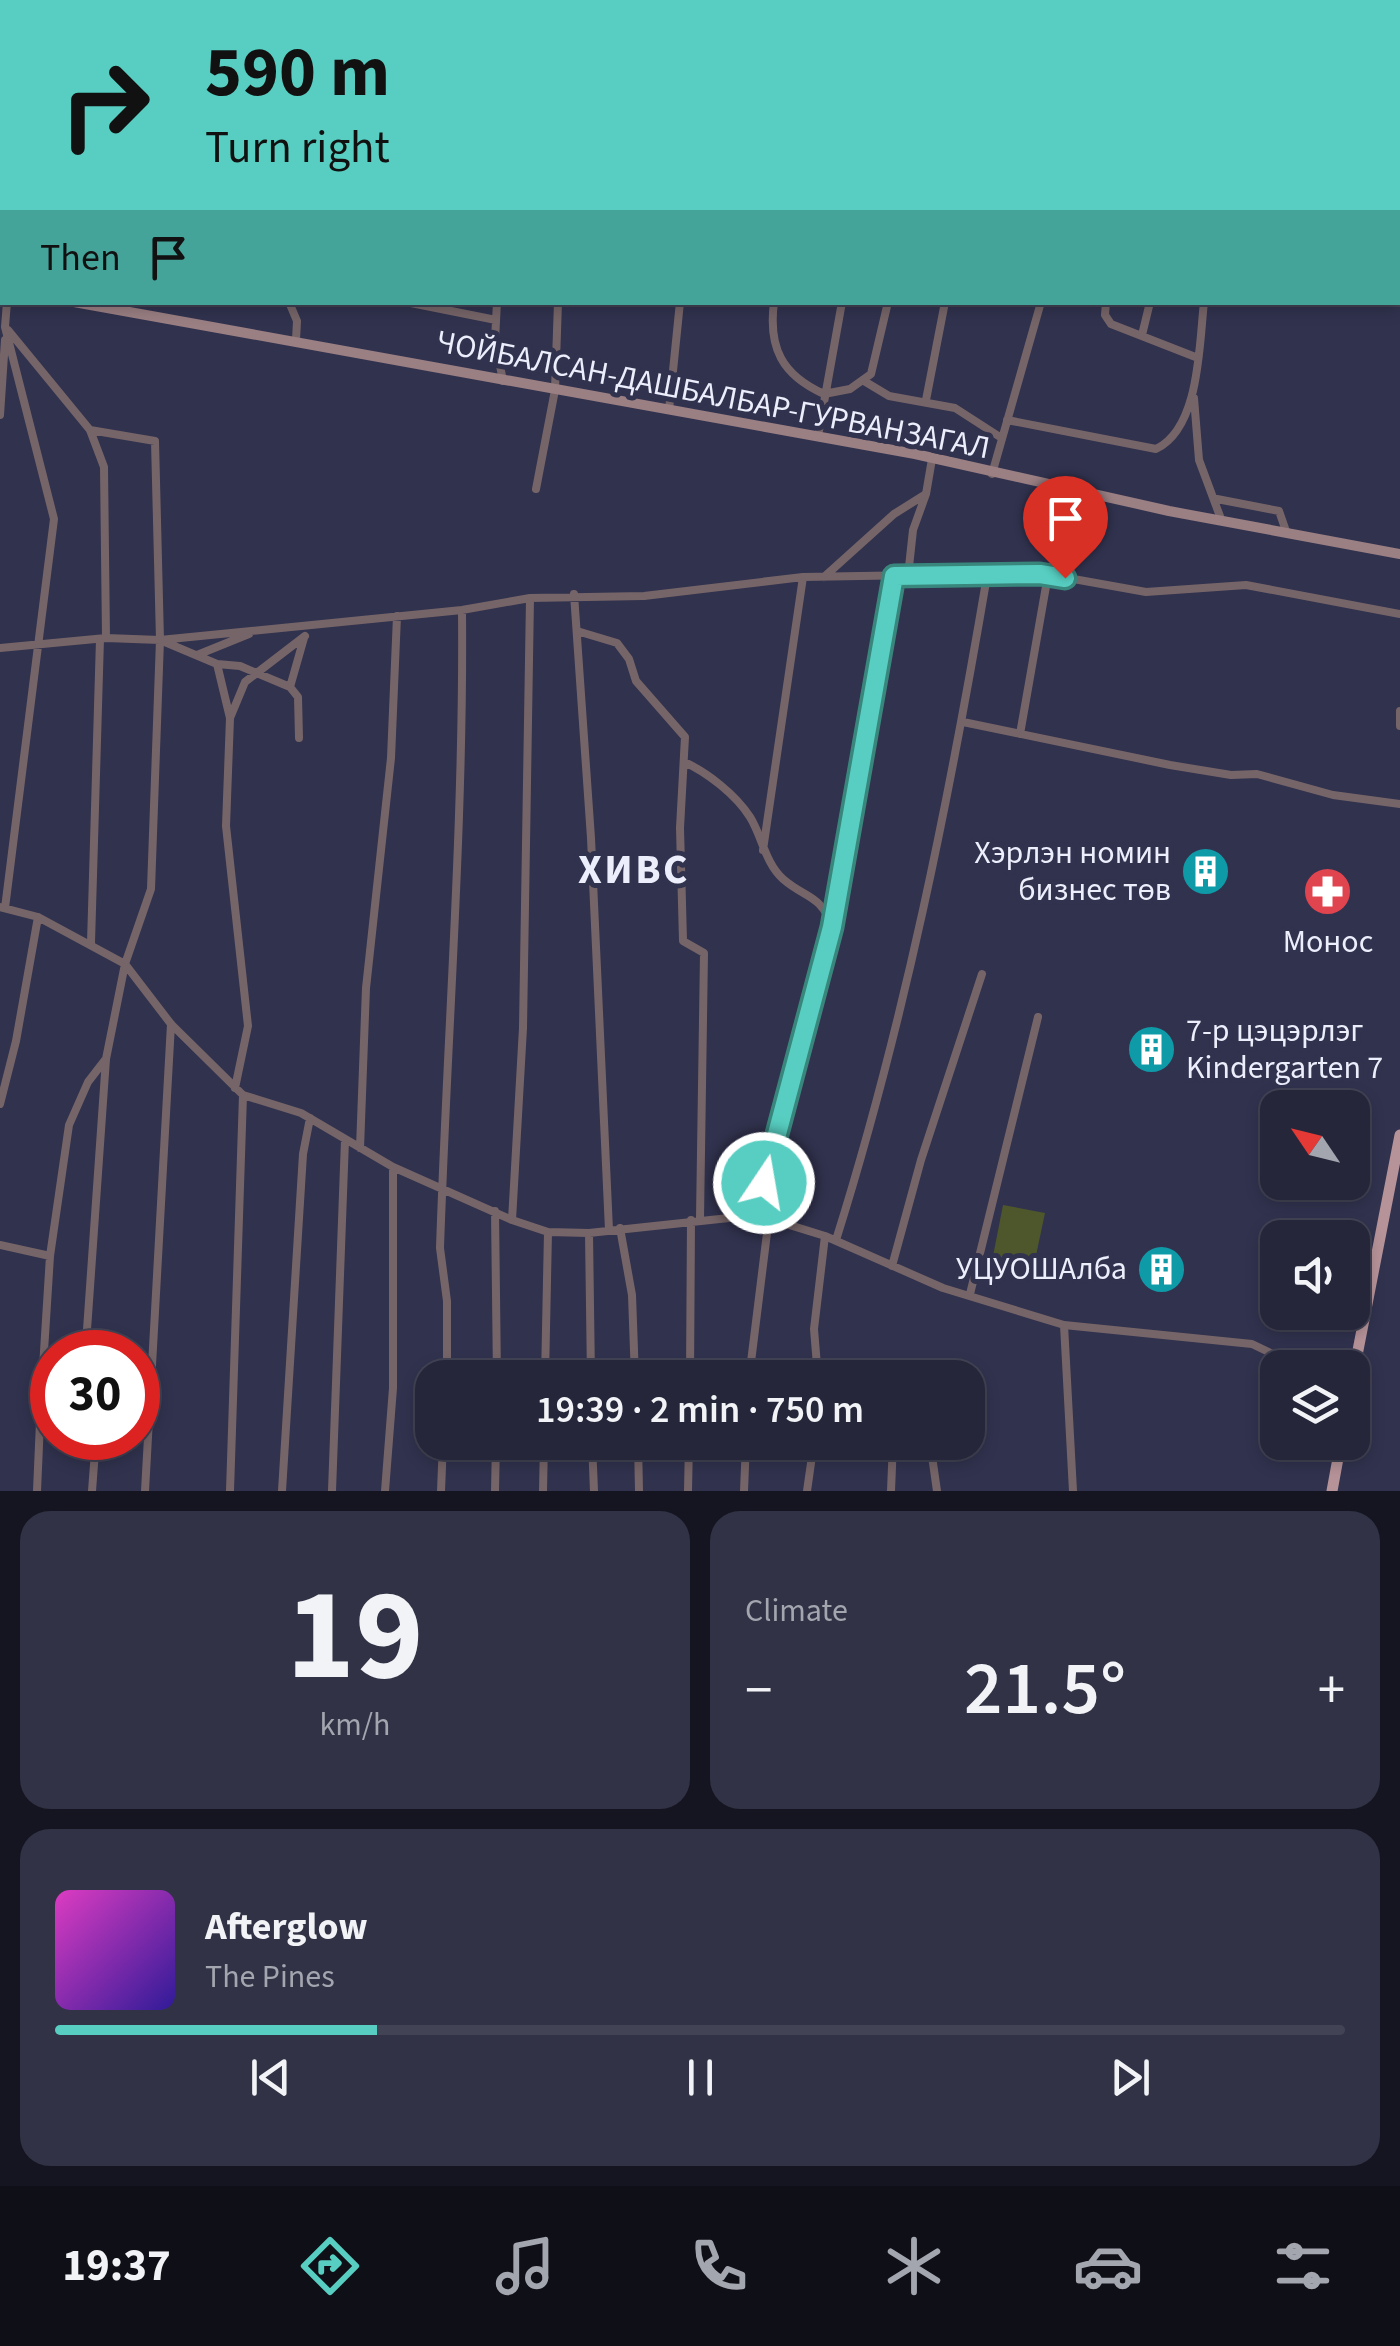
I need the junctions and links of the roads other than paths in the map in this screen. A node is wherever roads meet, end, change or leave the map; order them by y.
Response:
1 (3, 305) edge
2 (92, 305) edge
3 (290, 305) edge
4 (421, 305) edge
5 (497, 305) edge
6 (558, 305) edge
7 (680, 305) edge
8 (774, 305) edge
9 (841, 305) edge
10 (887, 305) edge
11 (945, 305) edge
12 (1040, 305) edge
13 (1106, 305) edge
14 (1149, 305) edge
15 (1204, 305) edge
16 (496, 320) junction
17 (5, 327) junction
18 (1142, 334) junction
19 (296, 340) junction
20 (1198, 358) junction
21 (503, 381) junction
22 (864, 382) junction
23 (555, 390) junction
24 (824, 394) junction
25 (1194, 398) junction
26 (926, 400) junction
27 (669, 410) junction
28 (0, 415) edge
29 (1007, 420) junction
30 (90, 430) junction
31 (818, 436) junction
32 (1000, 438) junction
33 (932, 459) junction
34 (992, 474) junction
35 (536, 489) dead end
36 (926, 494) junction
37 (1217, 499) junction
38 (1221, 518) junction
39 (1286, 531) junction
40 (1400, 554) edge
41 (1048, 575) junction
42 (894, 576) junction
43 (908, 576) junction
44 (988, 576) junction
45 (824, 577) junction
46 (803, 578) junction
47 (574, 594) junction
48 (530, 598) junction
49 (462, 610) junction
50 (1400, 614) edge
51 (396, 616) junction
52 (309, 625) junction
53 (258, 630) junction
54 (576, 631) junction
55 (305, 636) junction
56 (103, 638) junction
57 (160, 640) junction
58 (39, 644) junction
59 (0, 648) edge
60 (196, 655) junction
61 (217, 664) junction
62 (255, 672) junction
63 (290, 686) junction
64 (1400, 711) edge
65 (230, 718) junction
66 (963, 722) junction
67 (1400, 726) edge
68 (1020, 734) junction
69 (299, 738) dead end
70 (684, 762) junction
71 (1400, 804) edge
72 (764, 850) junction
73 (3, 908) edge
74 (38, 917) junction
75 (832, 927) junction
76 (92, 943) junction
77 (125, 964) junction
78 (982, 974) dead end
79 (1038, 1017) dead end
80 (171, 1024) junction
81 (106, 1059) junction
82 (235, 1088) junction
83 (243, 1095) junction
84 (0, 1104) edge
85 (310, 1118) junction
86 (1400, 1135) edge
87 (345, 1140) junction
88 (360, 1148) junction
89 (394, 1167) junction
90 (442, 1190) junction
91 (495, 1212) junction
92 (757, 1215) junction
93 (769, 1217) junction
94 (695, 1219) junction
95 (512, 1220) junction
96 (620, 1228) junction
97 (609, 1230) junction
98 (548, 1232) junction
99 (589, 1233) junction
100 (825, 1236) junction
101 (836, 1240) junction
102 (0, 1245) edge
103 (50, 1256) junction
104 (892, 1266) junction
105 (970, 1294) junction
106 (1064, 1325) junction
107 (45, 1330) edge
108 (88, 1330) edge
109 (1264, 1350) edge
110 (1358, 1350) edge
111 (447, 1360) edge
112 (497, 1360) edge
113 (546, 1360) edge
114 (591, 1360) edge
115 (634, 1360) edge
116 (691, 1360) edge
117 (751, 1360) edge
118 (816, 1360) edge
119 (38, 1460) edge
120 (94, 1460) edge
121 (442, 1460) edge
122 (496, 1460) edge
123 (544, 1460) edge
124 (593, 1460) edge
125 (638, 1460) edge
126 (689, 1460) edge
127 (745, 1460) edge
128 (811, 1460) edge
129 (892, 1460) edge
130 (933, 1460) edge
131 (1338, 1460) edge
132 (36, 1491) edge
133 (92, 1491) edge
134 (145, 1491) edge
135 (230, 1491) edge
136 (282, 1491) edge
137 (332, 1491) edge
138 (385, 1491) edge
139 (441, 1491) edge
140 (496, 1491) edge
141 (543, 1491) edge
142 (594, 1491) edge
143 (639, 1491) edge
144 (688, 1491) edge
145 (744, 1491) edge
146 (807, 1491) edge
147 (890, 1491) edge
148 (937, 1491) edge
149 (1072, 1491) edge
150 (1332, 1491) edge

1 - 17 street
2 - 19 street, ЧОЙБАЛСАН-ДАШБАЛБАР-ГУРВАНЗАГАЛ
3 - 19 street
4 - 16 street
5 - 16 street
6 - 23 street
7 - 27 street
8 - 24 street
9 - 24 street
10 - 22 street
11 - 26 street
12 - 29 street
13 - 18 street
14 - 18 street
15 - 20 street
16 - 21 street
17 - 28 street
17 - 30 street
17 - 58 street
18 - 20 street
19 - 21 street, ЧОЙБАЛСАН-ДАШБАЛБАР-ГУРВАНЗАГАЛ
20 - 25 street
21 - 23 street, ЧОЙБАЛСАН-ДАШБАЛБАР-ГУРВАНЗАГАЛ
22 - 24 street
22 - 26 street
23 - 27 street, ЧОЙБАЛСАН-ДАШБАЛБАР-ГУРВАНЗАГАЛ
23 - 35 street
24 - 31 street
25 - 29 street
25 - 37 street
26 - 32 street
27 - 31 street, ЧОЙБАЛСАН-ДАШБАЛБАР-ГУРВАНЗАГАЛ
29 - 32 street
30 - 56 street
30 - 57 street
31 - 33 street, ЧОЙБАЛСАН-ДАШБАЛБАР-ГУРВАНЗАГАЛ
32 - 34 street
33 - 34 street, ЧОЙБАЛСАН-ДАШБАЛБАР-ГУРВАНЗАГАЛ
33 - 36 street
34 - 38 street, ЧОЙБАЛСАН-ДАШБАЛБАР-ГУРВАНЗАГАЛ
36 - 43 street
36 - 45 street
37 - 38 street
37 - 39 street
38 - 39 street, ЧОЙБАЛСАН-ДАШБАЛБАР-ГУРВАНЗАГАЛ
39 - 40 street, ЧОЙБАЛСАН-ДАШБАЛБАР-ГУРВАНЗАГАЛ
41 - 44 street
41 - 50 street
41 - 68 street
42 - 43 street
42 - 45 street
42 - 75 street
43 - 44 street
44 - 66 street
45 - 46 street
46 - 47 street
46 - 72 street
47 - 48 street
47 - 54 street
48 - 49 street
48 - 95 street
49 - 51 street
49 - 90 street
51 - 52 street
51 - 88 street
52 - 53 street
52 - 55 street
53 - 57 street
53 - 60 street
54 - 70 street
54 - 97 street
55 - 62 street
55 - 63 street
56 - 57 street
56 - 58 street
56 - 76 street
57 - 60 street
57 - 77 street
58 - 59 street
58 - 73 street
60 - 61 street
61 - 62 street
61 - 65 street
62 - 63 street
62 - 65 street
63 - 69 street
64 - 67 street
65 - 82 street
66 - 68 street
66 - 101 street
68 - 71 street
70 - 72 street
70 - 94 street
72 - 75 street
73 - 74 street
74 - 76 street
74 - 84 street
75 - 92 street
76 - 77 street
77 - 80 street
77 - 81 street
78 - 104 street
79 - 105 street
80 - 82 street
80 - 134 street
81 - 103 street
81 - 108 street
82 - 83 street
83 - 85 street
83 - 135 street
85 - 87 street
85 - 136 street
86 - 110 main road
87 - 88 street
87 - 137 street
88 - 89 street
89 - 90 street
89 - 138 street
90 - 91 street
90 - 111 street
91 - 95 street
91 - 112 street
92 - 93 street
92 - 94 street
93 - 100 street
93 - 117 street
94 - 96 street
94 - 116 street
95 - 98 street
96 - 97 street
96 - 115 street
97 - 99 street
98 - 99 street
98 - 113 street
99 - 114 street
100 - 101 street
100 - 118 street
101 - 104 street
102 - 103 street
103 - 107 street
104 - 105 street
105 - 106 street
106 - 109 street
106 - 149 street
119 - 132 street
120 - 133 street
121 - 139 street
122 - 140 street
123 - 141 street
124 - 142 street
125 - 143 street
126 - 144 street
127 - 145 street
128 - 146 street
129 - 147 street
130 - 148 street
131 - 150 main road

